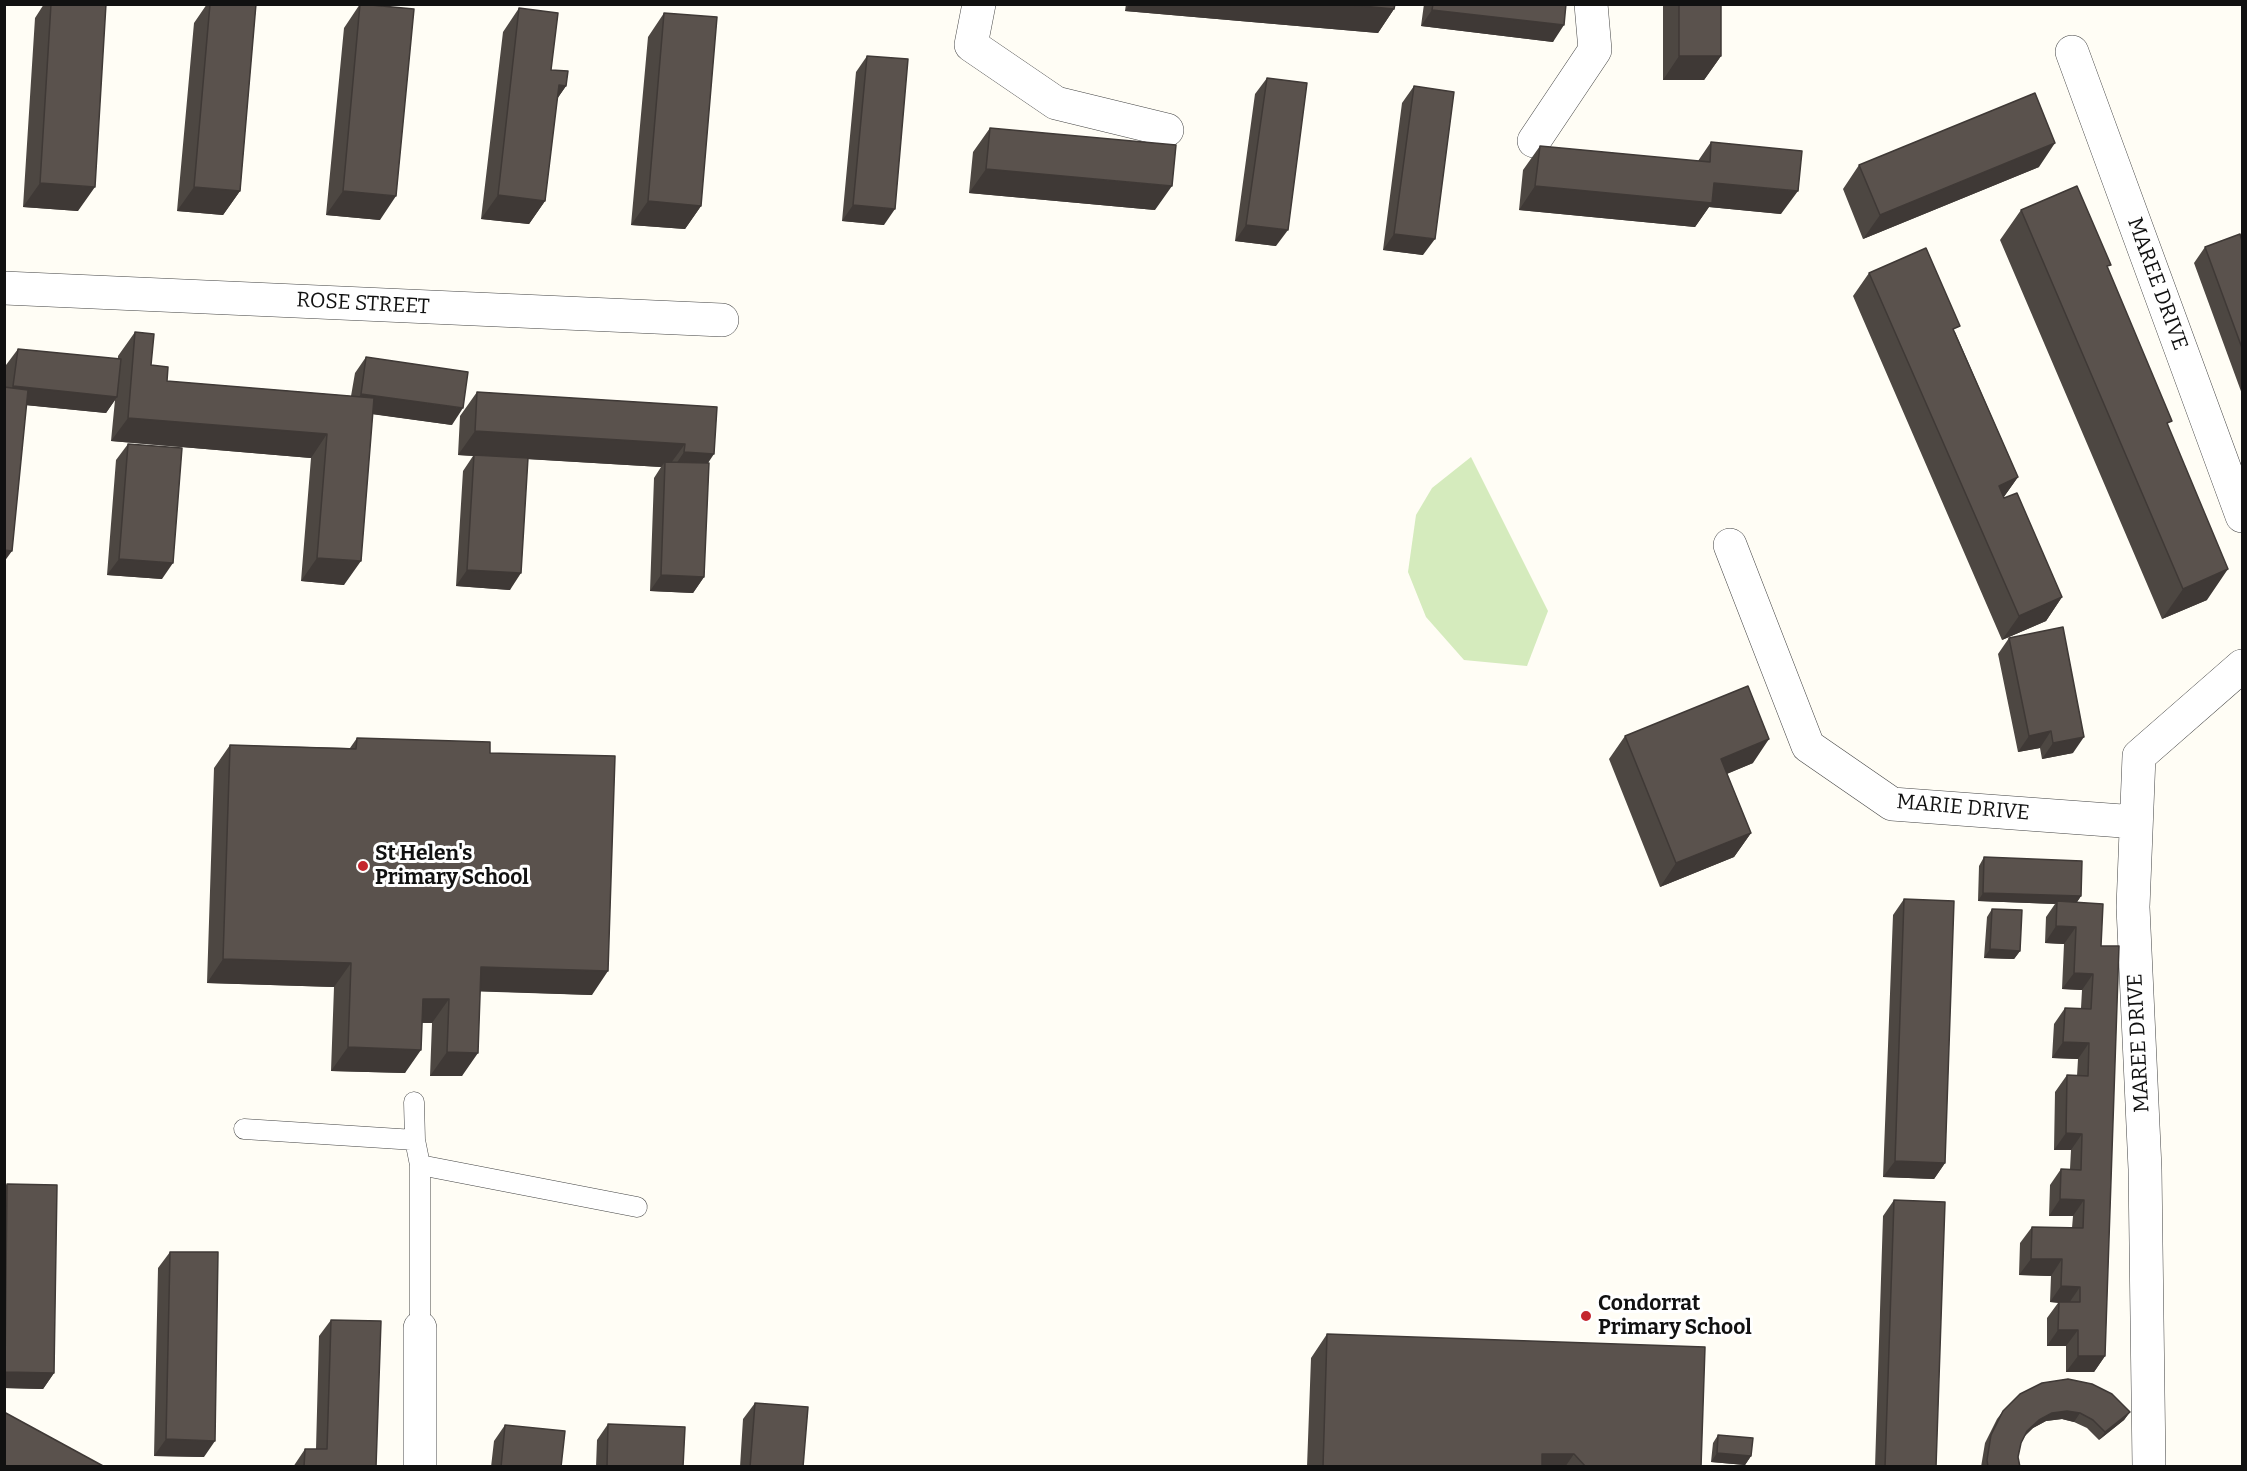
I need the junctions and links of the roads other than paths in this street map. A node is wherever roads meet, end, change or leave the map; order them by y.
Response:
1 (979, 4) edge
2 (1591, 4) edge
3 (2072, 52) dead end
4 (1167, 130) dead end
5 (1533, 141) dead end
6 (4, 288) edge
7 (722, 320) dead end
8 (2242, 516) edge
9 (1730, 545) dead end
10 (2242, 666) edge
11 (2136, 822) junction
12 (414, 1102) dead end
13 (244, 1129) dead end
14 (415, 1140) junction
15 (420, 1165) junction
16 (637, 1207) dead end
17 (420, 1328) joint
18 (420, 1467) edge
19 (2149, 1467) edge

1 - 4 street
2 - 5 street
3 - 8 street, MAREE DRIVE
6 - 7 street, ROSE STREET
9 - 11 street, MARIE DRIVE
10 - 11 street, MAREE DRIVE
11 - 19 street, MAREE DRIVE
12 - 14 lane
13 - 14 lane
14 - 15 lane
15 - 16 lane
15 - 17 lane
17 - 18 street

